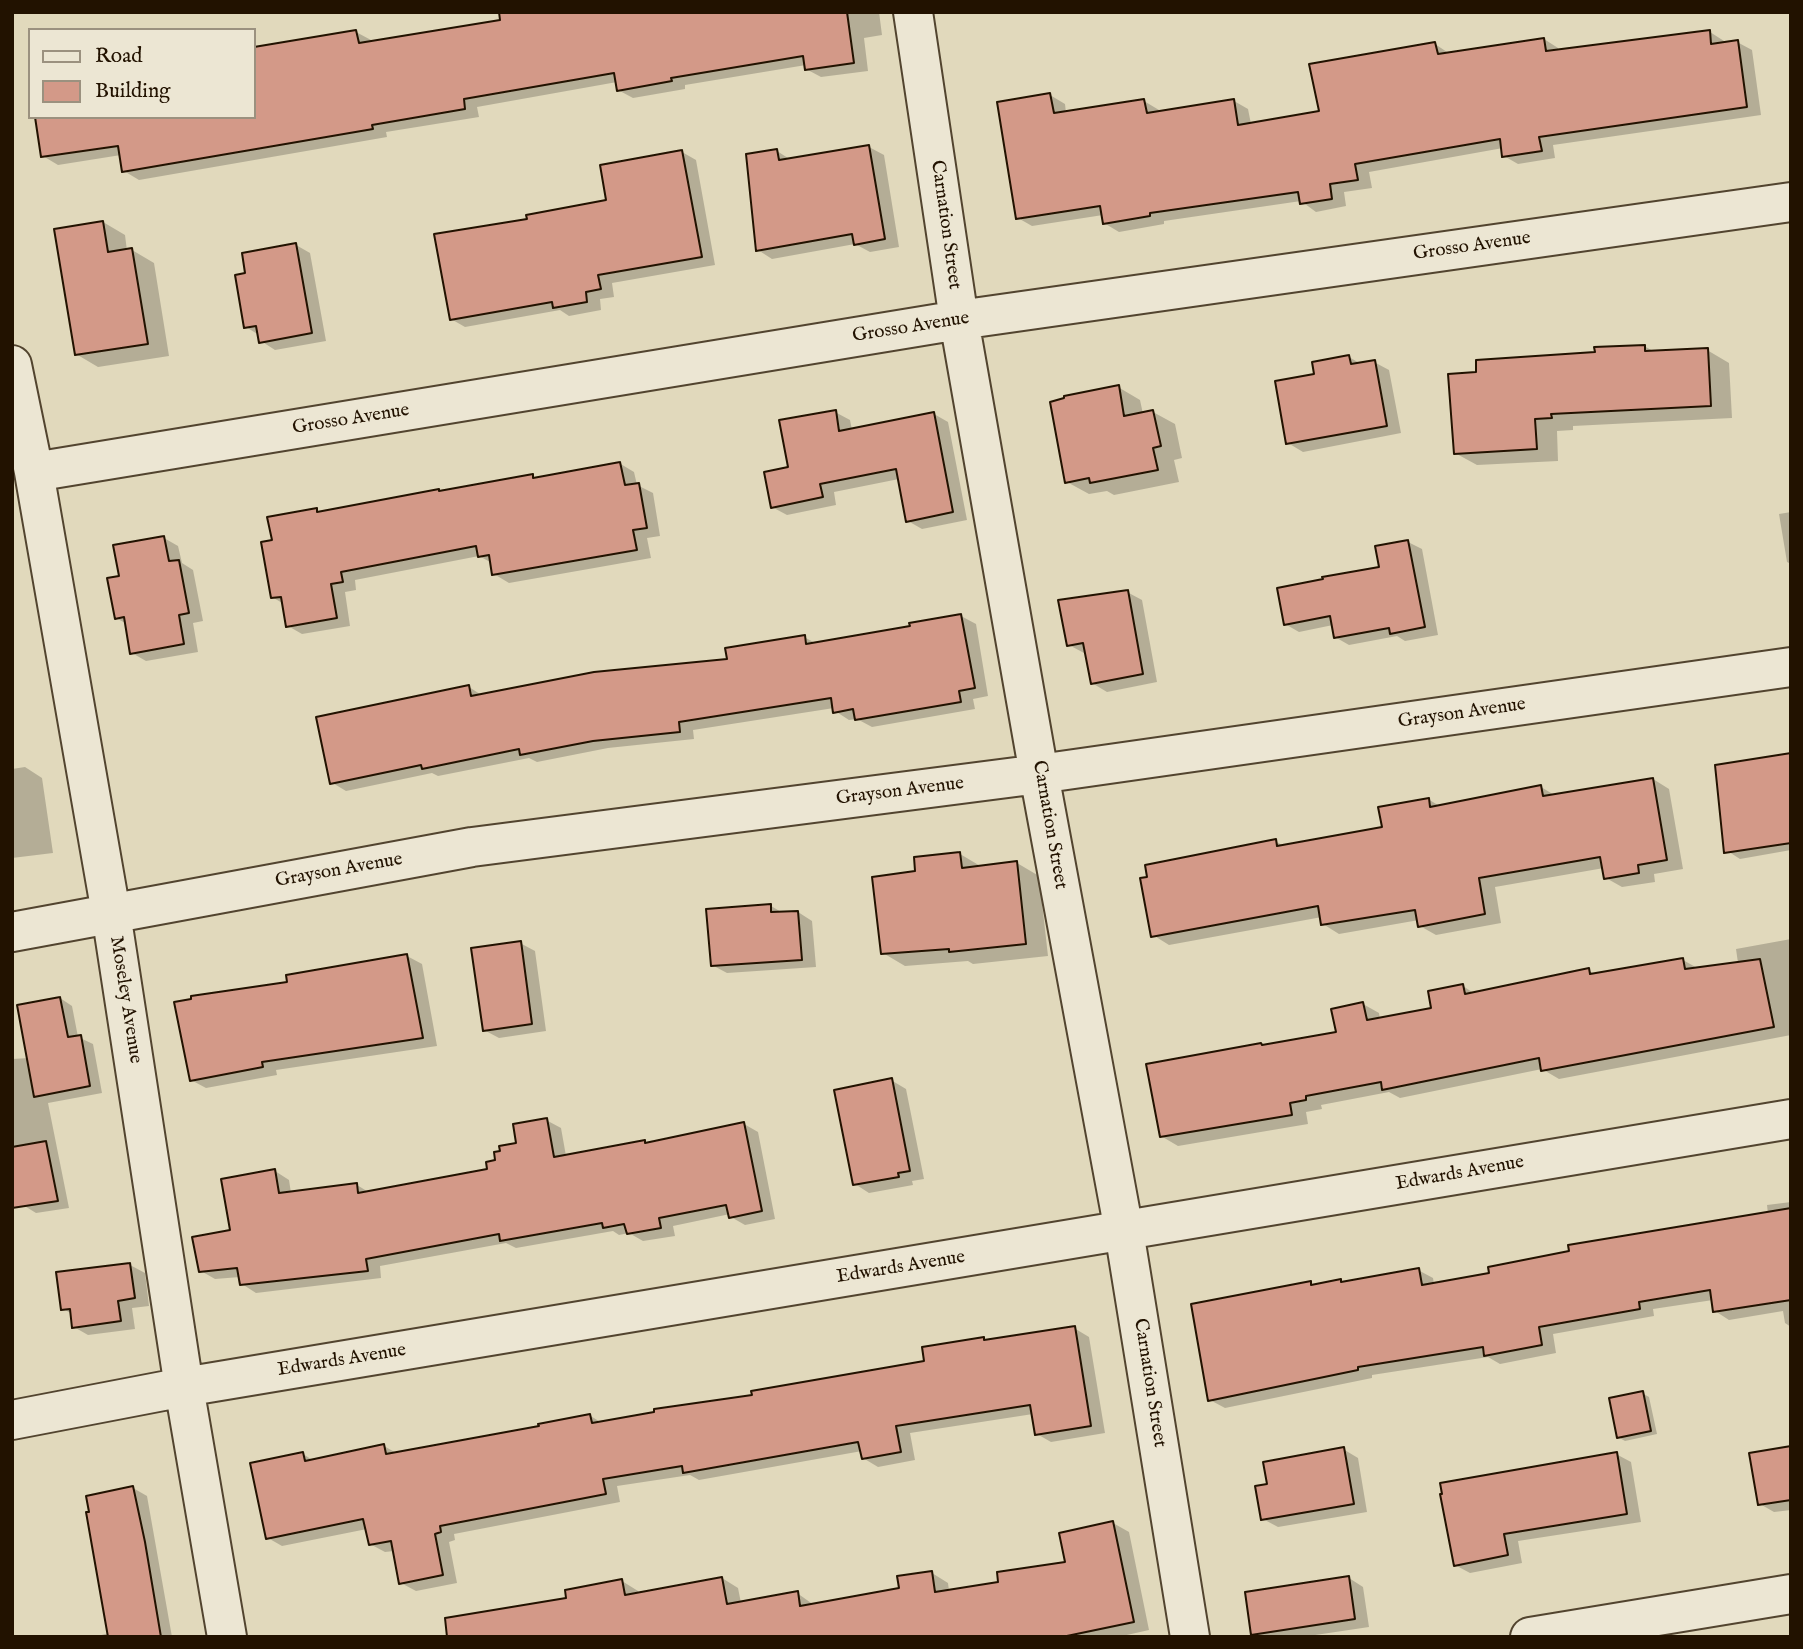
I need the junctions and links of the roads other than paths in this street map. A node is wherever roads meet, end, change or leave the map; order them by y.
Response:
1 (914, 12) edge
2 (1791, 202) edge
3 (959, 320) junction
4 (12, 365) edge
5 (24, 452) edge
6 (1791, 667) edge
7 (1039, 774) junction
8 (111, 913) junction
9 (12, 932) edge
10 (1791, 1119) edge
11 (1124, 1231) junction
12 (184, 1387) junction
13 (12, 1420) edge
14 (1791, 1594) edge
15 (227, 1637) edge
16 (1190, 1637) edge
17 (1530, 1637) edge

1 - 3 street, Carnation Street
2 - 3 street, Grosso Avenue
3 - 5 street, Grosso Avenue
3 - 7 street, Carnation Street
4 - 5 street, Moseley Avenue
5 - 8 street, Moseley Avenue
6 - 7 street, Grayson Avenue
7 - 8 street, Grayson Avenue
7 - 11 street, Carnation Street
8 - 9 street, Grayson Avenue
8 - 12 street, Moseley Avenue
10 - 11 street, Edwards Avenue
11 - 12 street, Edwards Avenue
11 - 16 street, Carnation Street
12 - 13 street, Edwards Avenue
12 - 15 street, Moseley Avenue
14 - 17 street

